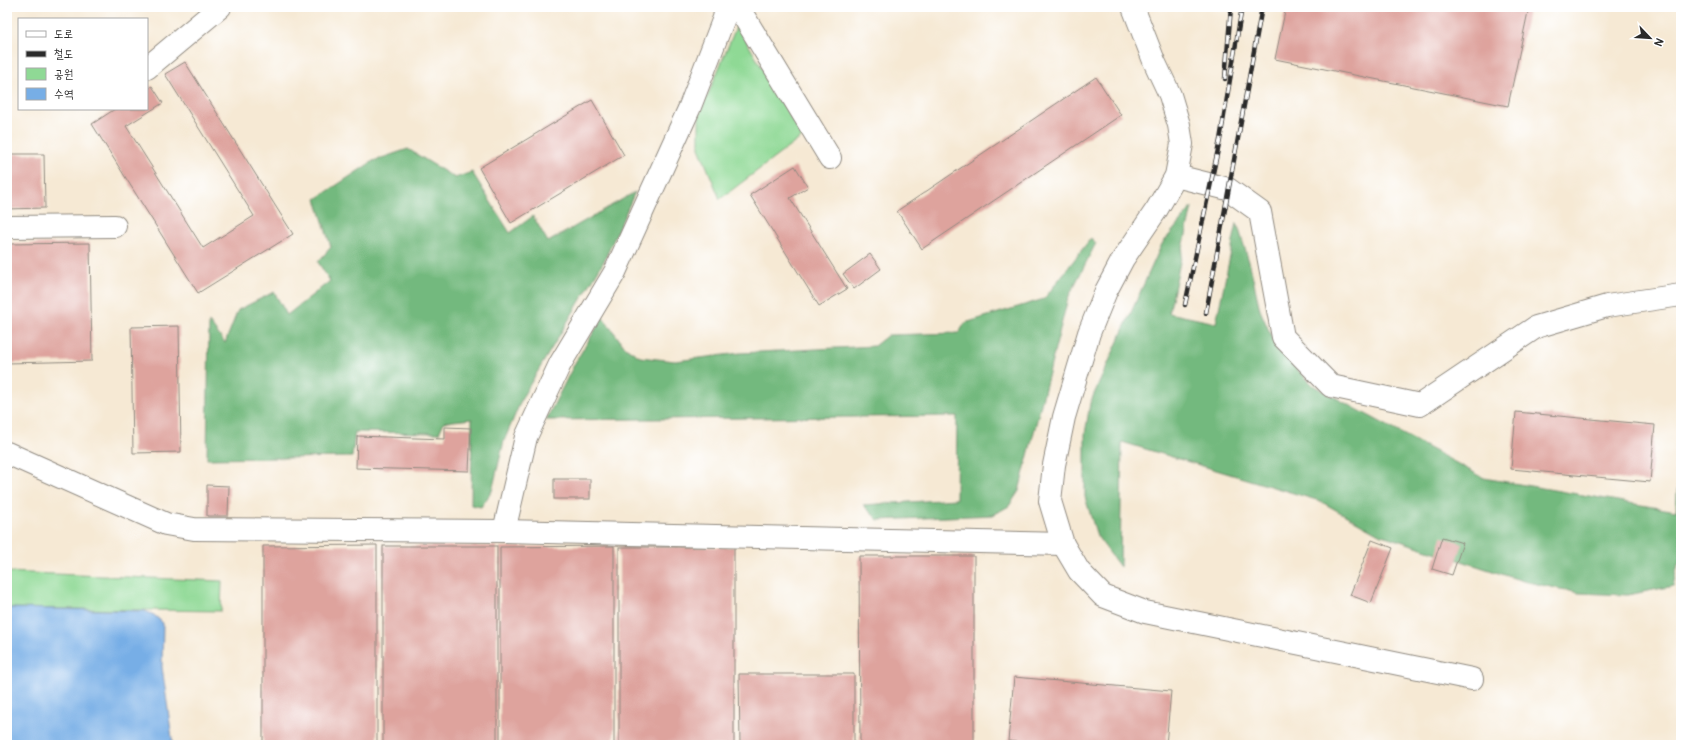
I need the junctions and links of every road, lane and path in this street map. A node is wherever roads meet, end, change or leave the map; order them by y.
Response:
1 (220, 7) edge
2 (726, 7) edge
3 (738, 7) edge
4 (1132, 7) edge
5 (148, 67) edge
6 (830, 158) dead end
7 (1176, 176) junction
8 (115, 226) dead end
9 (7, 227) edge
10 (1681, 295) edge
11 (7, 453) edge
12 (504, 532) junction
13 (1063, 544) junction
14 (1472, 679) dead end

1 - 5 street
2 - 12 street
3 - 6 street
4 - 7 street
7 - 10 street
7 - 13 street
8 - 9 street
11 - 12 street
12 - 13 street
13 - 14 street

